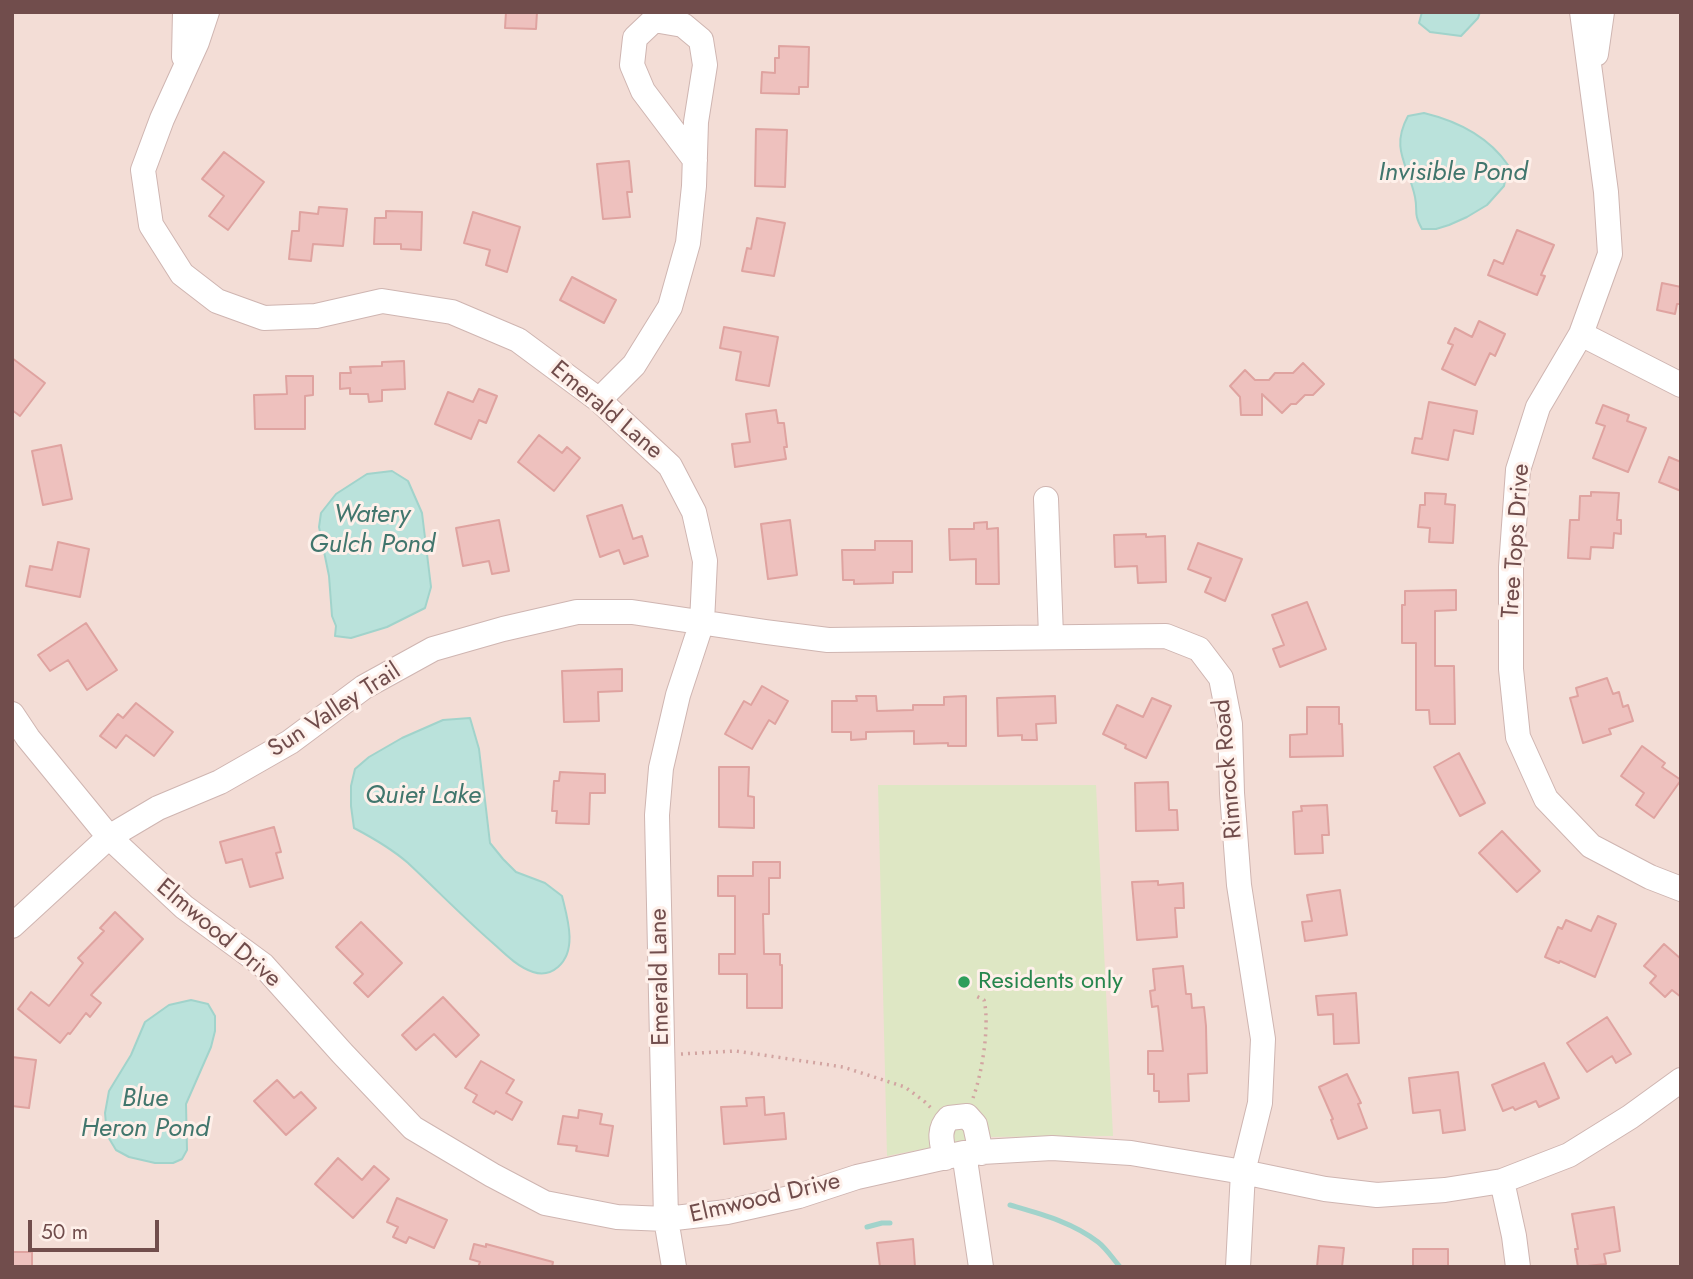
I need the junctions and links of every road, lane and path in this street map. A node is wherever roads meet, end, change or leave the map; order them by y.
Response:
1 (185, 12) edge
2 (207, 12) edge
3 (1582, 12) edge
4 (1602, 12) edge
5 (183, 72) junction
6 (1591, 89) junction
7 (695, 160) junction
8 (1581, 334) junction
9 (1681, 385) edge
10 (599, 400) junction
11 (1046, 499) dead end
12 (702, 622) junction
13 (1051, 636) junction
14 (12, 714) edge
15 (109, 837) junction
16 (1681, 889) edge
17 (12, 926) edge
18 (976, 996) dead end
19 (663, 1055) junction
20 (1681, 1080) edge
21 (960, 1139) junction
22 (1243, 1172) junction
23 (1502, 1181) junction
24 (666, 1220) junction
25 (674, 1267) edge
26 (981, 1267) edge
27 (1238, 1267) edge
28 (1518, 1267) edge

1 - 5 street, Emerald Lane
2 - 5 street, Emerald Lane
3 - 6 street, Tree Tops Drive
4 - 6 street, Tree Tops Drive
5 - 10 street, Emerald Lane
6 - 8 street, Tree Tops Drive
7 - 7 street
7 - 10 street
8 - 9 street
8 - 16 street, Tree Tops Drive
10 - 12 street, Emerald Lane
11 - 13 street
12 - 13 street, Rimrock Road
12 - 15 street, Sun Valley Trail
12 - 19 street, Emerald Lane
13 - 22 street, Rimrock Road
14 - 15 street, Elmwood Drive
15 - 17 street, Sun Valley Trail
15 - 24 street, Elmwood Drive
18 - 21 path
19 - 21 path
19 - 24 street, Emerald Lane
20 - 23 street, Elmwood Drive
21 - 22 street, Elmwood Drive
21 - 24 street, Elmwood Drive
21 - 26 street
22 - 23 street, Elmwood Drive
22 - 27 street, Rimrock Road
23 - 28 street
24 - 25 street, Emerald Lane

